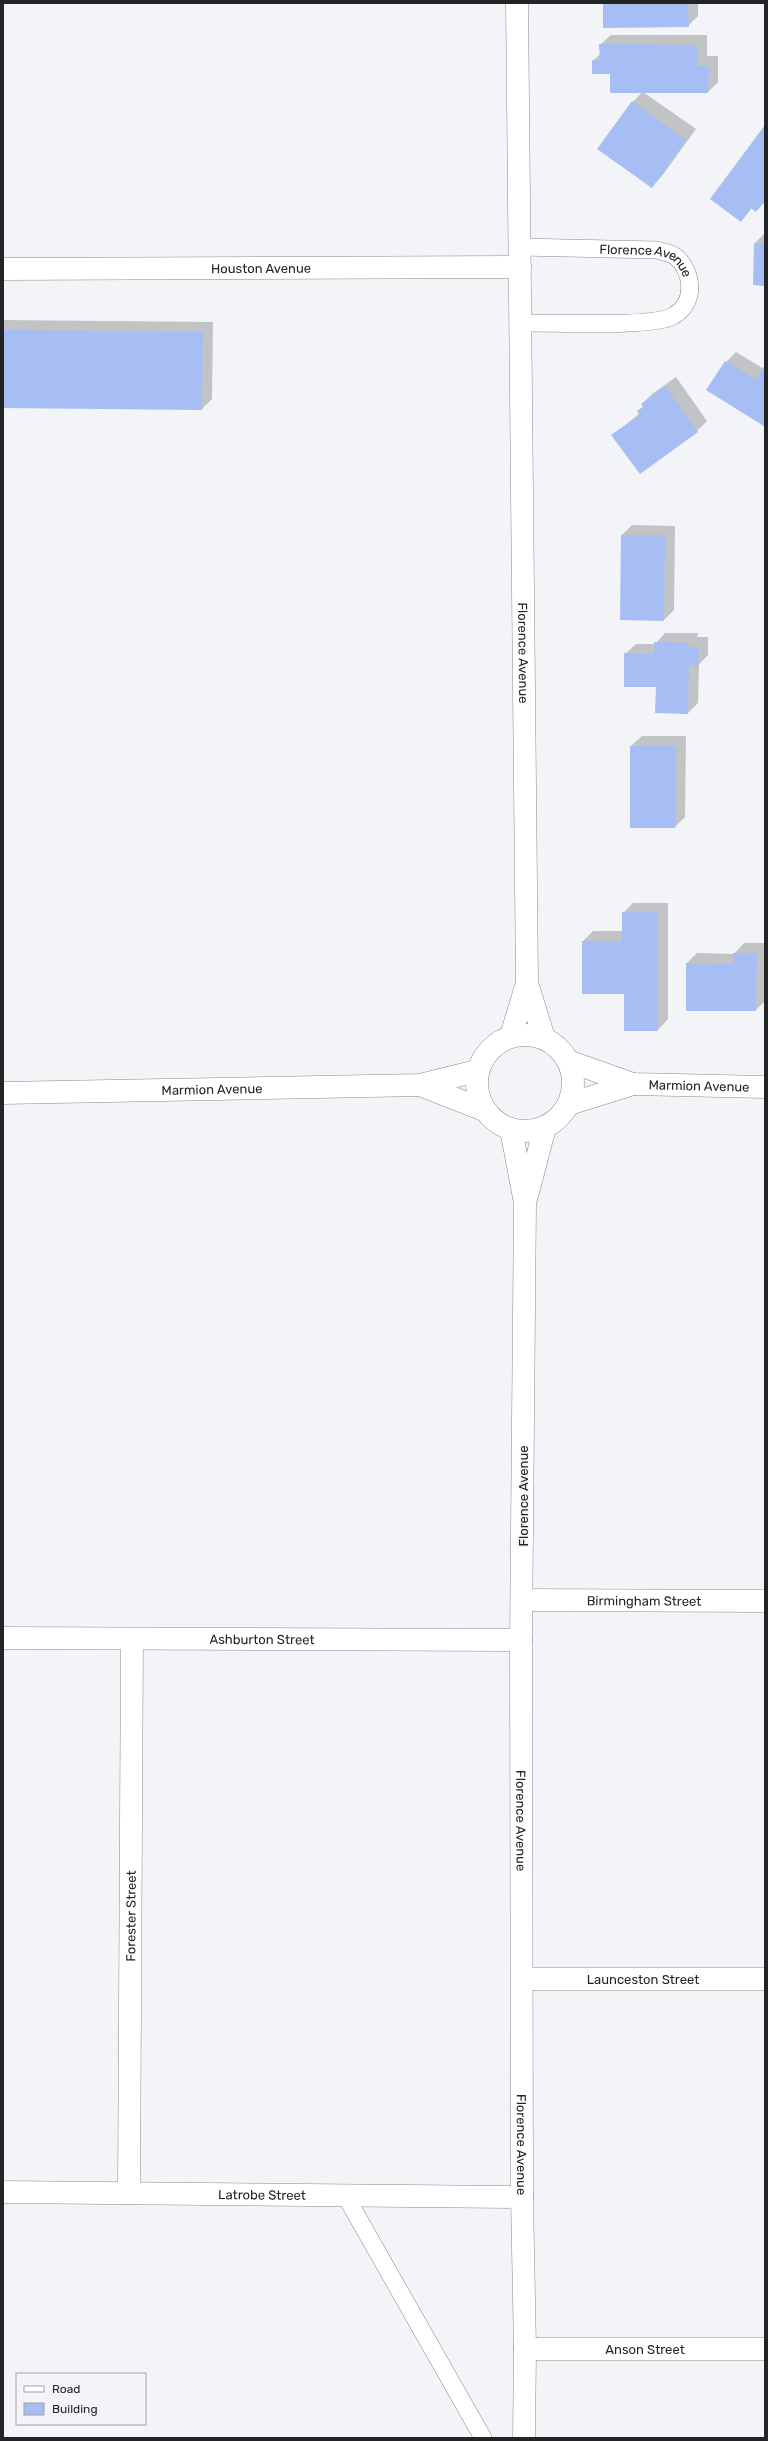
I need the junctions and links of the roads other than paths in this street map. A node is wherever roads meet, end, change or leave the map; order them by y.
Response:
1 (517, 3) edge
2 (520, 257) junction
3 (3, 269) edge
4 (520, 323) junction
5 (527, 983) junction
6 (511, 1036) junction
7 (544, 1038) junction
8 (568, 1061) junction
9 (477, 1071) junction
10 (633, 1084) junction
11 (420, 1085) junction
12 (765, 1087) edge
13 (3, 1093) edge
14 (569, 1104) junction
15 (484, 1110) junction
16 (545, 1127) junction
17 (511, 1129) junction
18 (526, 1203) junction
19 (522, 1600) junction
20 (765, 1601) edge
21 (3, 1638) edge
22 (132, 1639) junction
23 (522, 1640) junction
24 (522, 1979) junction
25 (765, 1980) edge
26 (3, 2192) edge
27 (129, 2194) junction
28 (345, 2195) junction
29 (522, 2197) junction
30 (525, 2348) junction
31 (765, 2349) edge
32 (483, 2438) edge
33 (524, 2438) edge

1 - 2 street, Florence Avenue
2 - 3 street, Houston Avenue
2 - 4 street, Florence Avenue
2 - 4 lane, Florence Avenue
4 - 5 street, Florence Avenue
5 - 6 street, Florence Avenue
5 - 7 street, Florence Avenue
6 - 7 street
6 - 9 street
7 - 8 street
8 - 10 street, Marmion Avenue
8 - 14 street
9 - 11 street, Marmion Avenue
9 - 15 street
10 - 12 street, Marmion Avenue
10 - 14 street, Marmion Avenue
11 - 13 street, Marmion Avenue
11 - 15 street, Marmion Avenue
14 - 16 street
15 - 17 street
16 - 17 street
16 - 18 street, Florence Avenue
17 - 18 street, Florence Avenue
18 - 19 street, Florence Avenue
19 - 20 street, Birmingham Street
19 - 23 street, Florence Avenue
21 - 22 street, Ashburton Street
22 - 23 street, Ashburton Street
22 - 27 street, Forester Street
23 - 24 street, Florence Avenue
24 - 25 street, Launceston Street
24 - 29 street, Florence Avenue
26 - 27 street, Latrobe Street
27 - 28 street, Latrobe Street
28 - 29 street, Latrobe Street
28 - 32 lane
29 - 30 street, Florence Avenue
30 - 31 street, Anson Street
30 - 33 street, Florence Avenue

